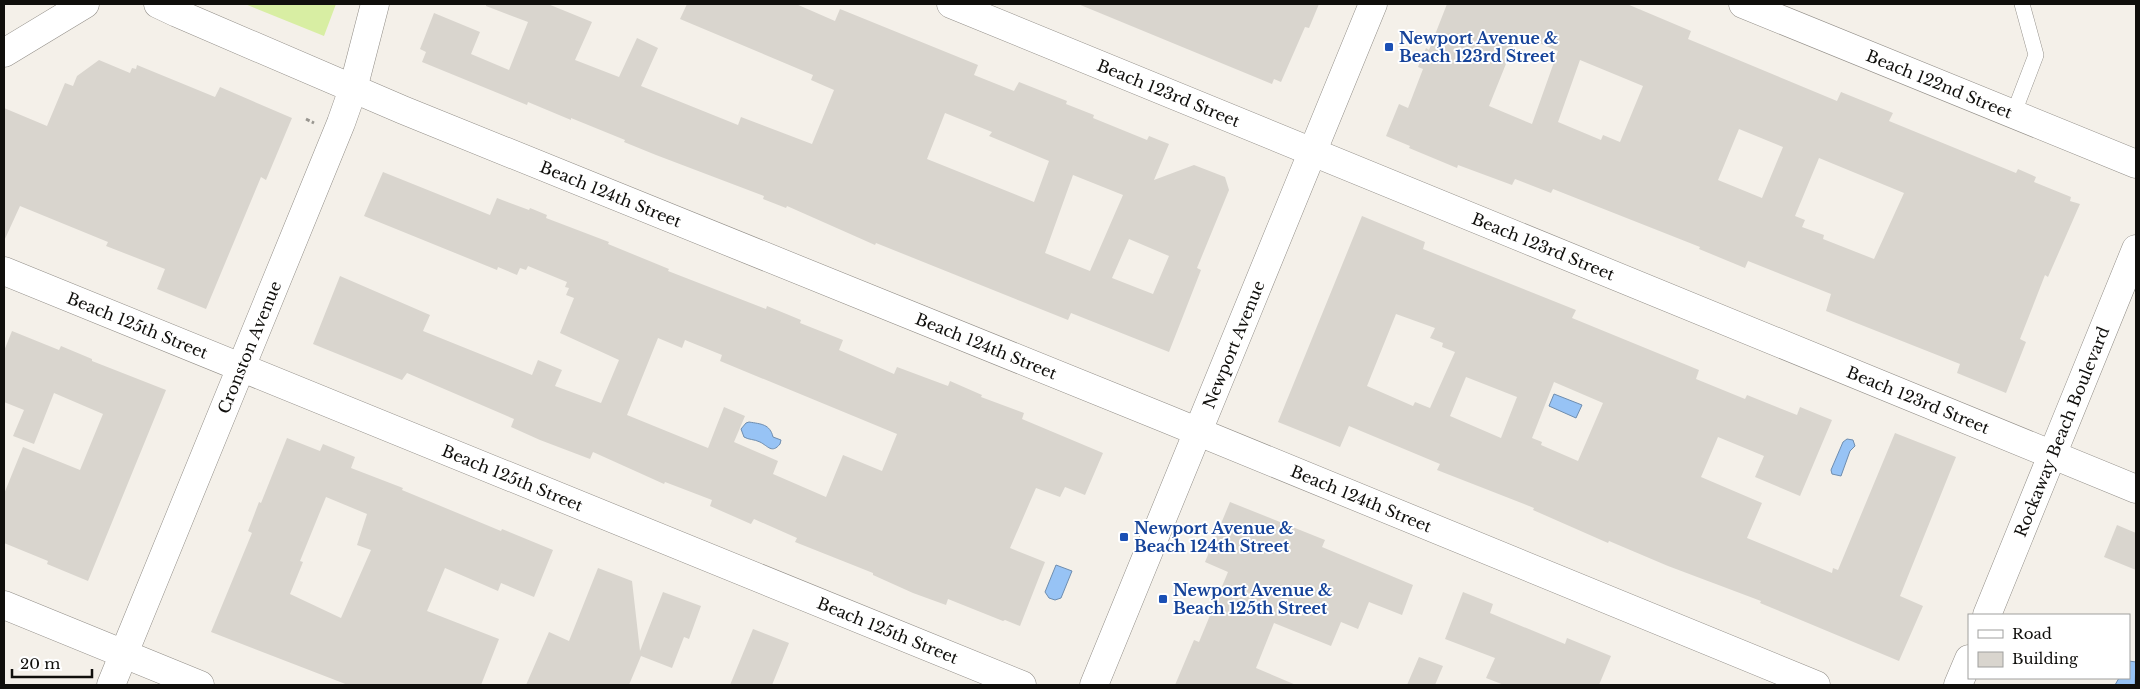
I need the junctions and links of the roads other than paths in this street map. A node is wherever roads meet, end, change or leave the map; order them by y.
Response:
1 (85, 4) edge
2 (158, 4) edge
3 (374, 4) edge
4 (951, 4) edge
5 (1373, 4) edge
6 (1743, 4) edge
7 (2022, 4) edge
8 (4, 53) edge
9 (353, 88) junction
10 (2012, 115) junction
11 (1312, 152) junction
12 (2136, 164) edge
13 (2136, 249) edge
14 (4, 271) edge
15 (241, 367) junction
16 (1198, 432) junction
17 (2052, 455) junction
18 (2136, 490) edge
19 (4, 605) edge
20 (1987, 614) edge
21 (124, 654) junction
22 (1968, 661) edge
23 (112, 685) edge
24 (200, 685) edge
25 (1022, 685) edge
26 (1094, 685) edge
27 (1816, 685) edge
28 (1958, 685) edge

1 - 8 street
2 - 9 street, Beach 124th Street
3 - 9 street, Cronston Avenue
4 - 11 street, Beach 123rd Street
5 - 11 street, Newport Avenue
6 - 10 street, Beach 122nd Street
7 - 10 lane
9 - 15 street, Cronston Avenue
9 - 16 street, Beach 124th Street
10 - 12 street, Beach 122nd Street
11 - 16 street, Newport Avenue
11 - 17 street, Beach 123rd Street
13 - 17 street, Rockaway Beach Boulevard
14 - 15 street, Beach 125th Street
15 - 21 street, Cronston Avenue
15 - 25 street, Beach 125th Street
16 - 26 street, Newport Avenue
16 - 27 street, Beach 124th Street
17 - 18 street, Beach 123rd Street
17 - 20 street, Rockaway Beach Boulevard
19 - 21 street
21 - 23 street, Cronston Avenue
21 - 24 street
22 - 28 street

